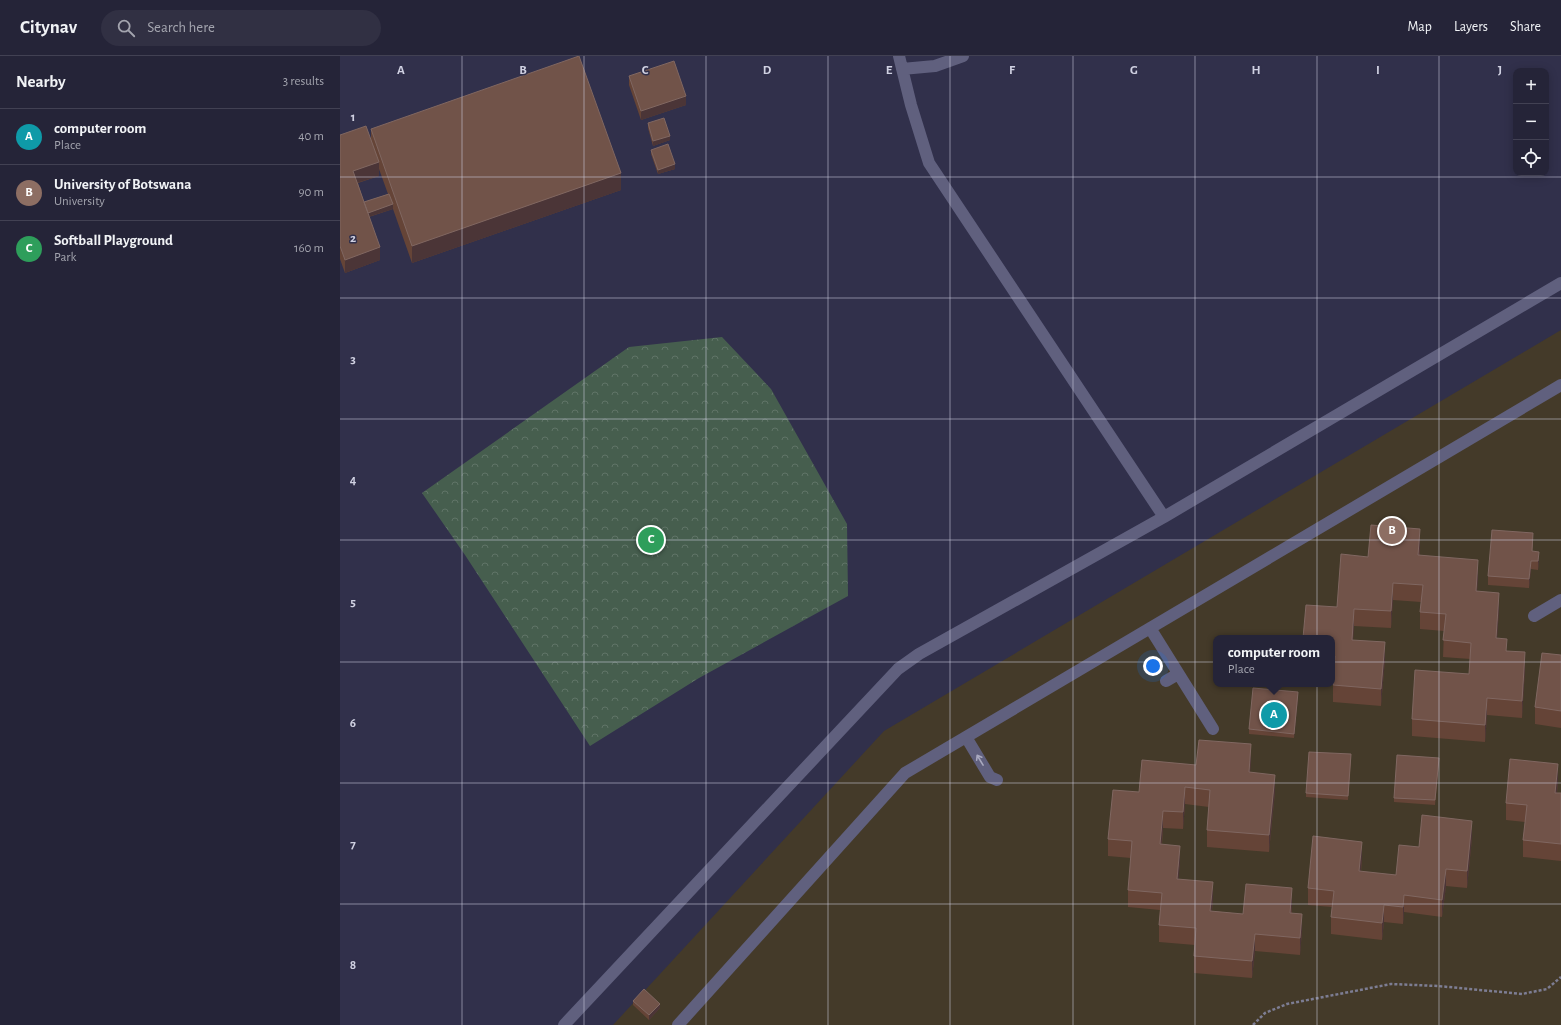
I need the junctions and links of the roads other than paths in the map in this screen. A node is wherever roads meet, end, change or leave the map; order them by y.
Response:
1 (899, 56) edge
2 (963, 56) edge
3 (902, 69) junction
4 (1561, 283) edge
5 (1561, 385) edge
6 (1164, 517) junction
7 (1561, 600) edge
8 (1534, 616) dead end
9 (1150, 628) junction
10 (1178, 674) junction
11 (1166, 681) dead end
12 (1213, 729) dead end
13 (966, 737) junction
14 (997, 780) dead end
15 (683, 1023) edge
16 (564, 1025) edge

1 - 3 street
2 - 3 street
3 - 6 street
4 - 6 street
5 - 9 street
6 - 16 street
7 - 8 street
9 - 10 street
9 - 13 street
10 - 11 street
10 - 12 street
14 -> 13 street
13 - 15 street

